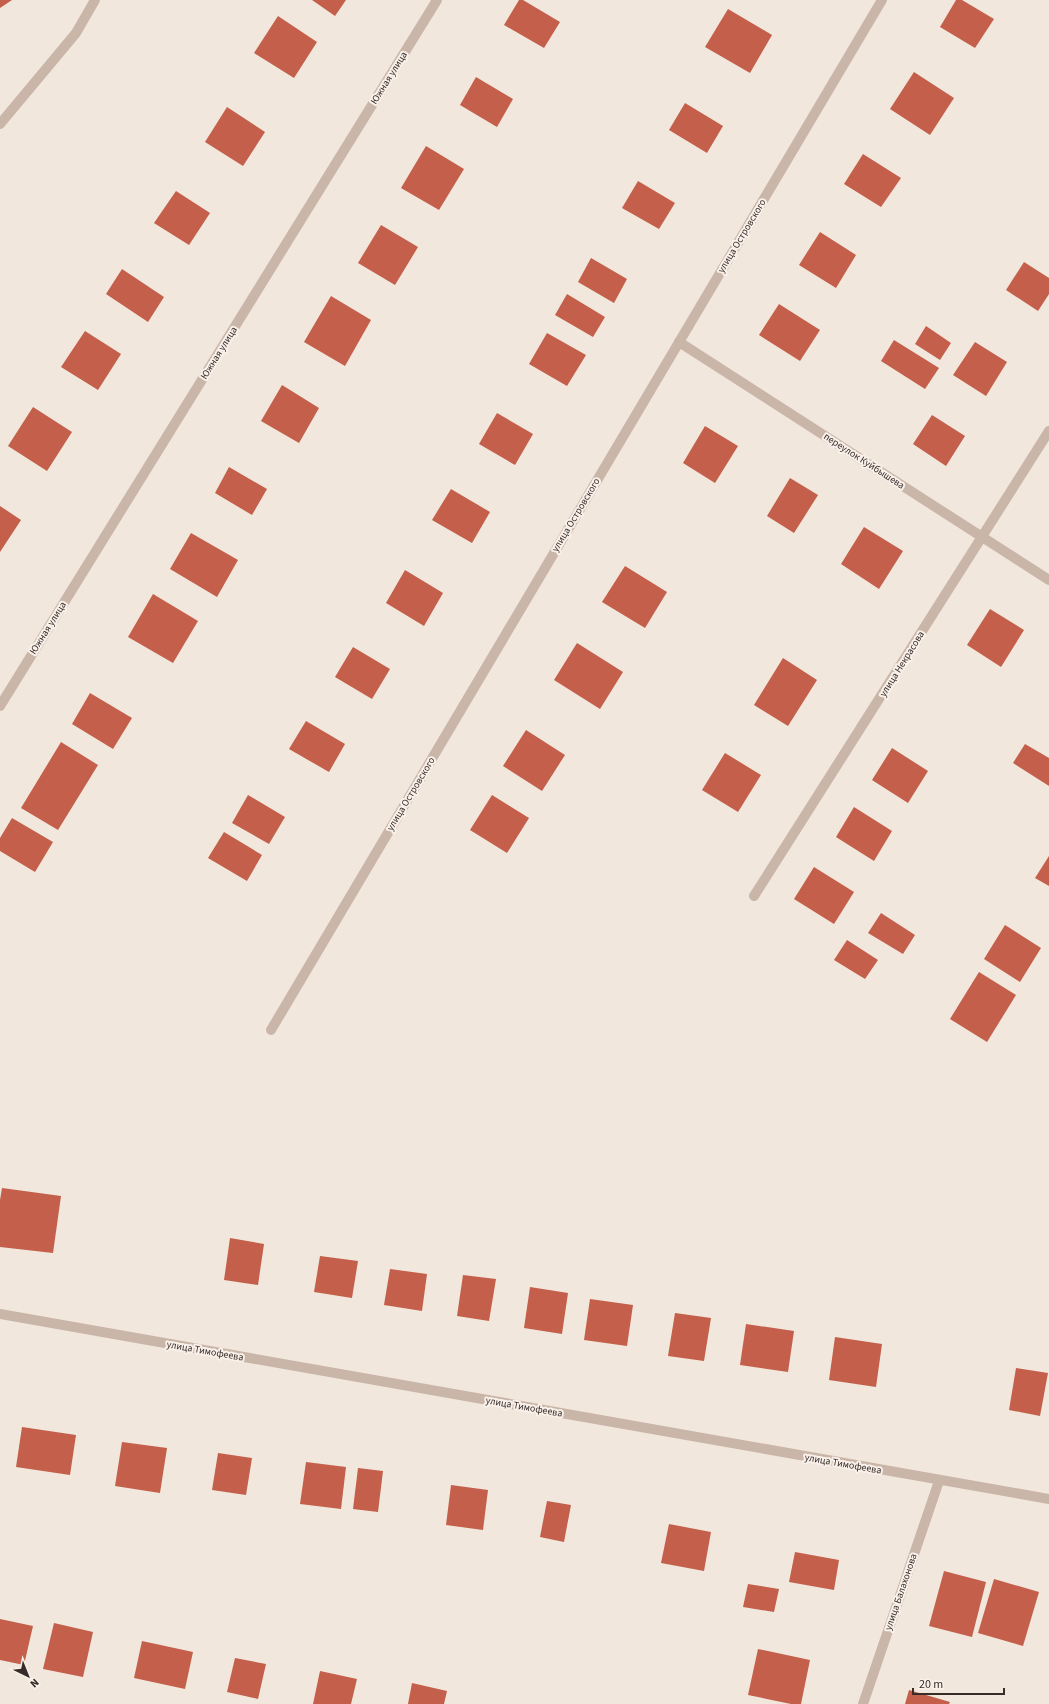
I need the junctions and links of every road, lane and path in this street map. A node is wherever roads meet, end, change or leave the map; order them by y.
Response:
1 (95, 0) edge
2 (437, 0) edge
3 (882, 0) edge
4 (0, 124) edge
5 (679, 342) junction
6 (1049, 431) edge
7 (982, 538) junction
8 (1049, 580) edge
9 (0, 706) edge
10 (754, 896) dead end
11 (271, 1030) dead end
12 (0, 1314) edge
13 (939, 1480) junction
14 (1049, 1499) edge
15 (863, 1704) edge

1 - 4 street
2 - 9 street, Южная улица
3 - 5 street, улица Островского
5 - 7 street, переулок Куйбышева
5 - 11 street, улица Островского
6 - 7 street, улица Некрасова
7 - 8 street, переулок Куйбышева
7 - 10 street, улица Некрасова
12 - 13 street, улица Тимофеева
13 - 14 street, улица Тимофеева
13 - 15 street, улица Балахонова

